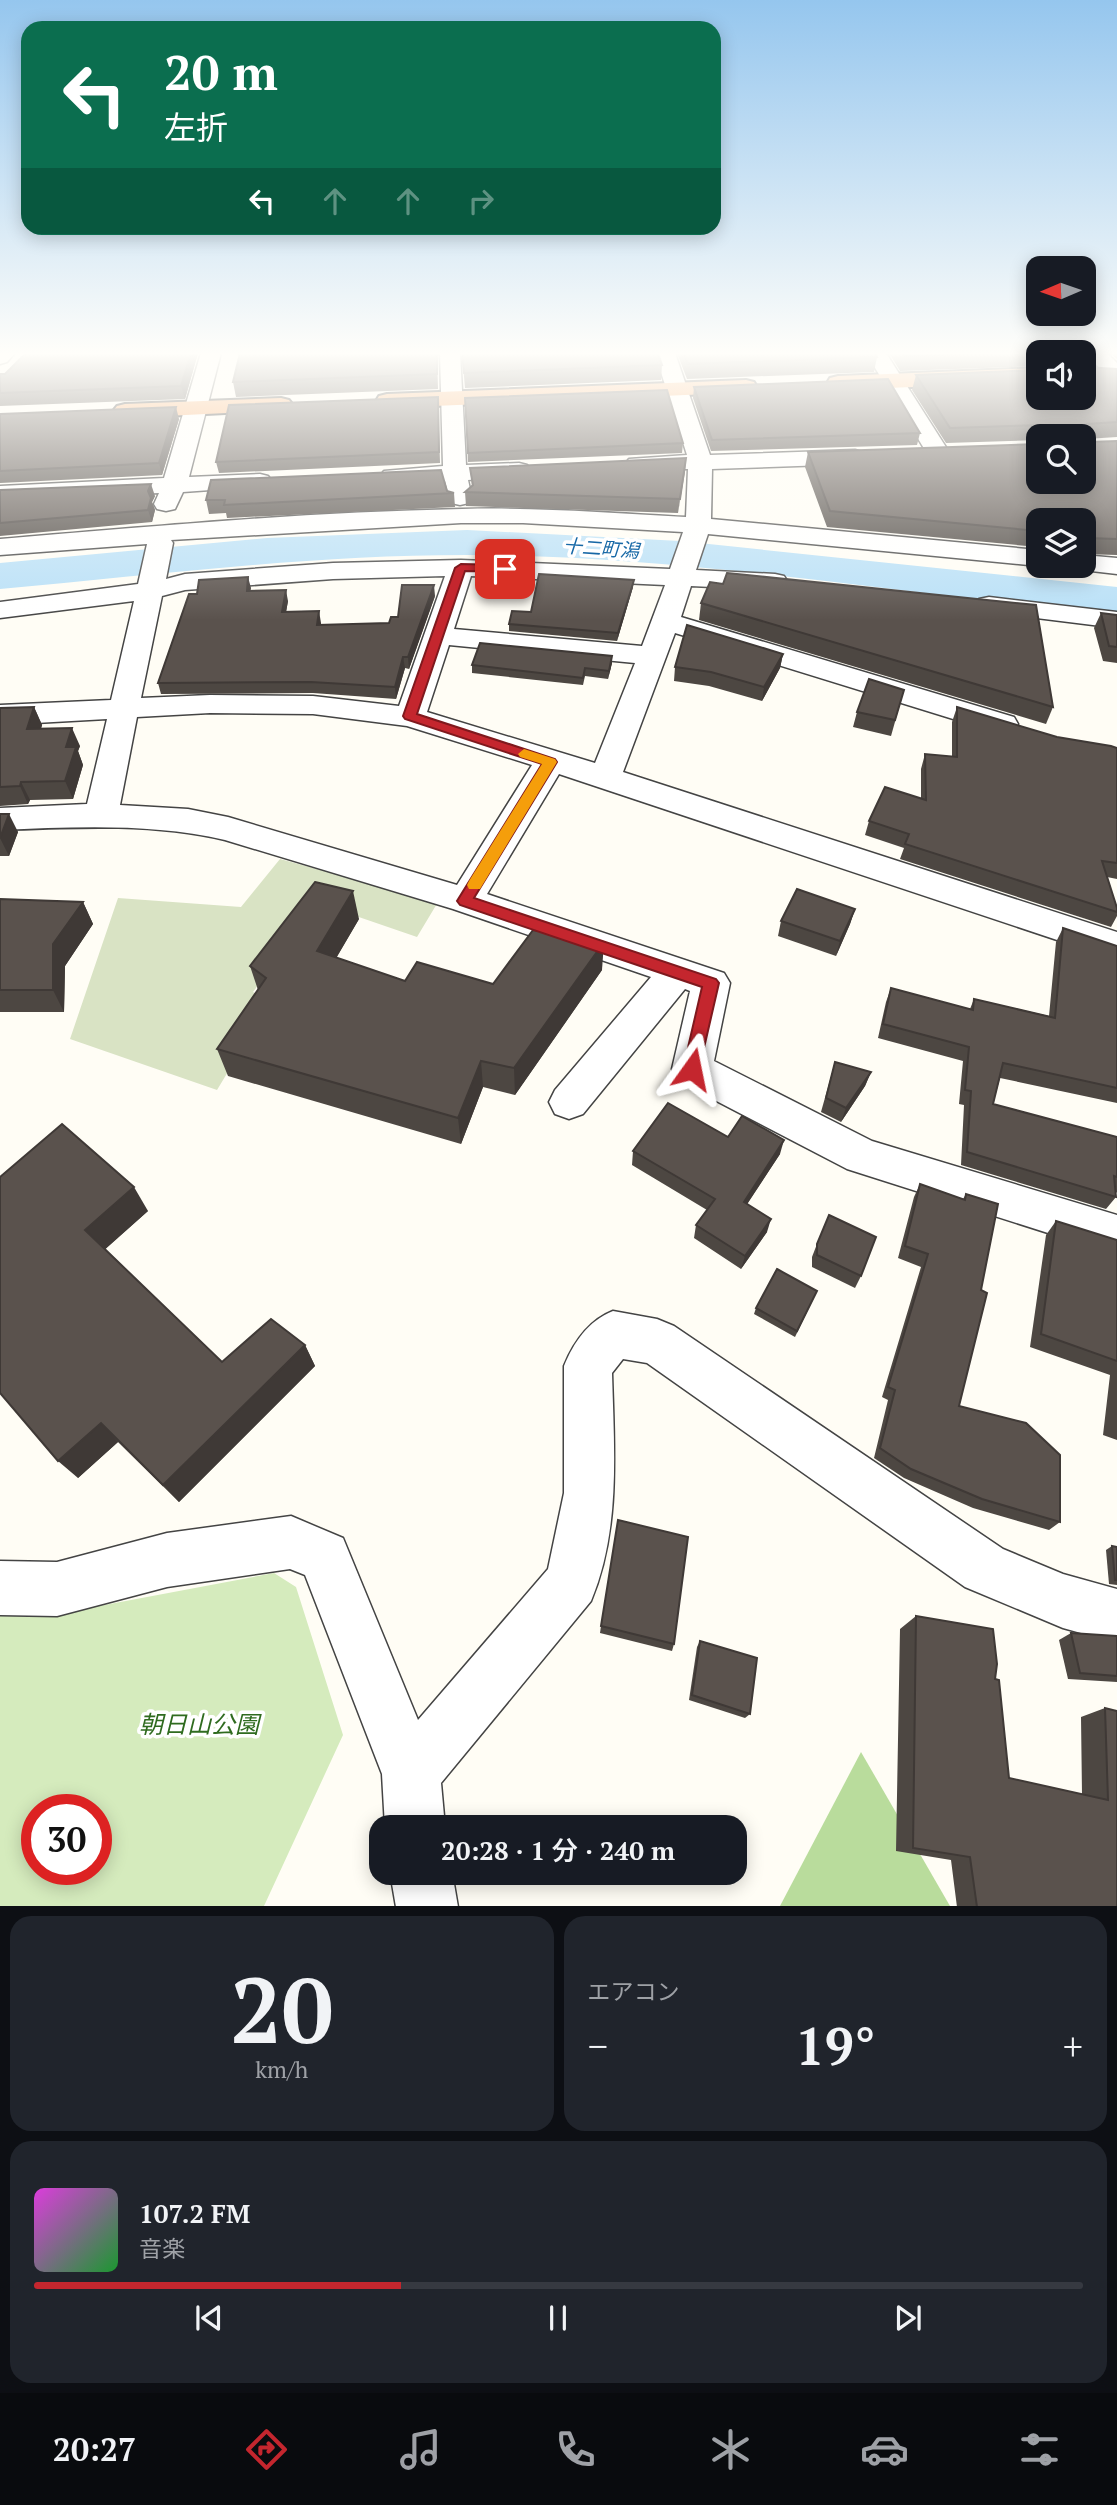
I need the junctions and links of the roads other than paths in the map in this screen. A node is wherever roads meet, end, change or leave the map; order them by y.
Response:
1 (187, 442) edge
2 (454, 442) edge
3 (694, 442) edge
4 (931, 442) edge
5 (964, 454) edge
6 (939, 455) junction
7 (913, 456) edge
8 (873, 457) edge
9 (700, 461) junction
10 (618, 465) edge
11 (537, 469) edge
12 (455, 473) junction
13 (371, 477) edge
14 (287, 480) edge
15 (176, 485) junction
16 (0, 493) edge
17 (461, 516) junction
18 (696, 530) junction
19 (156, 538) junction
20 (0, 547) edge
21 (1026, 557) edge
22 (1096, 564) edge
23 (1117, 566) edge
24 (461, 568) junction
25 (682, 576) junction
26 (799, 584) edge
27 (150, 586) junction
28 (962, 602) edge
29 (0, 610) edge
30 (1117, 620) edge
31 (666, 621) junction
32 (438, 636) junction
33 (652, 656) junction
34 (126, 709) junction
35 (0, 715) edge
36 (410, 716) junction
37 (1026, 731) edge
38 (550, 762) junction
39 (605, 777) junction
40 (101, 815) junction
41 (0, 819) edge
42 (465, 901) junction
43 (1117, 946) edge
44 (678, 971) junction
45 (569, 1102) dead end
46 (1117, 1235) edge
47 (0, 1588) edge
48 (1117, 1615) edge
49 (411, 1774) junction
50 (414, 1815) edge
51 (423, 1885) edge
52 (427, 1906) edge

1 - 15 street
2 - 12 street
3 - 9 street
4 - 6 street
5 - 6 street
6 - 7 street
8 - 9 street
9 - 10 street
9 - 18 street
11 - 12 street
12 - 13 street
12 - 17 street
14 - 15 street
15 - 16 street
15 - 19 street
17 - 18 street
17 - 19 street
18 - 21 street
18 - 25 street
19 - 20 street
19 - 27 street
22 - 23 street
24 - 25 street
24 - 27 street
24 - 32 street
25 - 26 street
25 - 31 street
27 - 29 street
27 - 34 street
28 - 30 street
31 - 33 street
31 - 37 street
32 - 33 street
32 - 36 street
33 - 39 street
34 - 35 street
34 - 36 street
34 - 40 street
36 - 38 street
38 - 39 street
38 - 42 street
39 - 43 street
40 - 41 street
40 - 42 street
42 - 44 street
44 - 45 street
44 - 46 street
47 - 49 street
48 - 49 street
49 - 50 street
51 - 52 street

